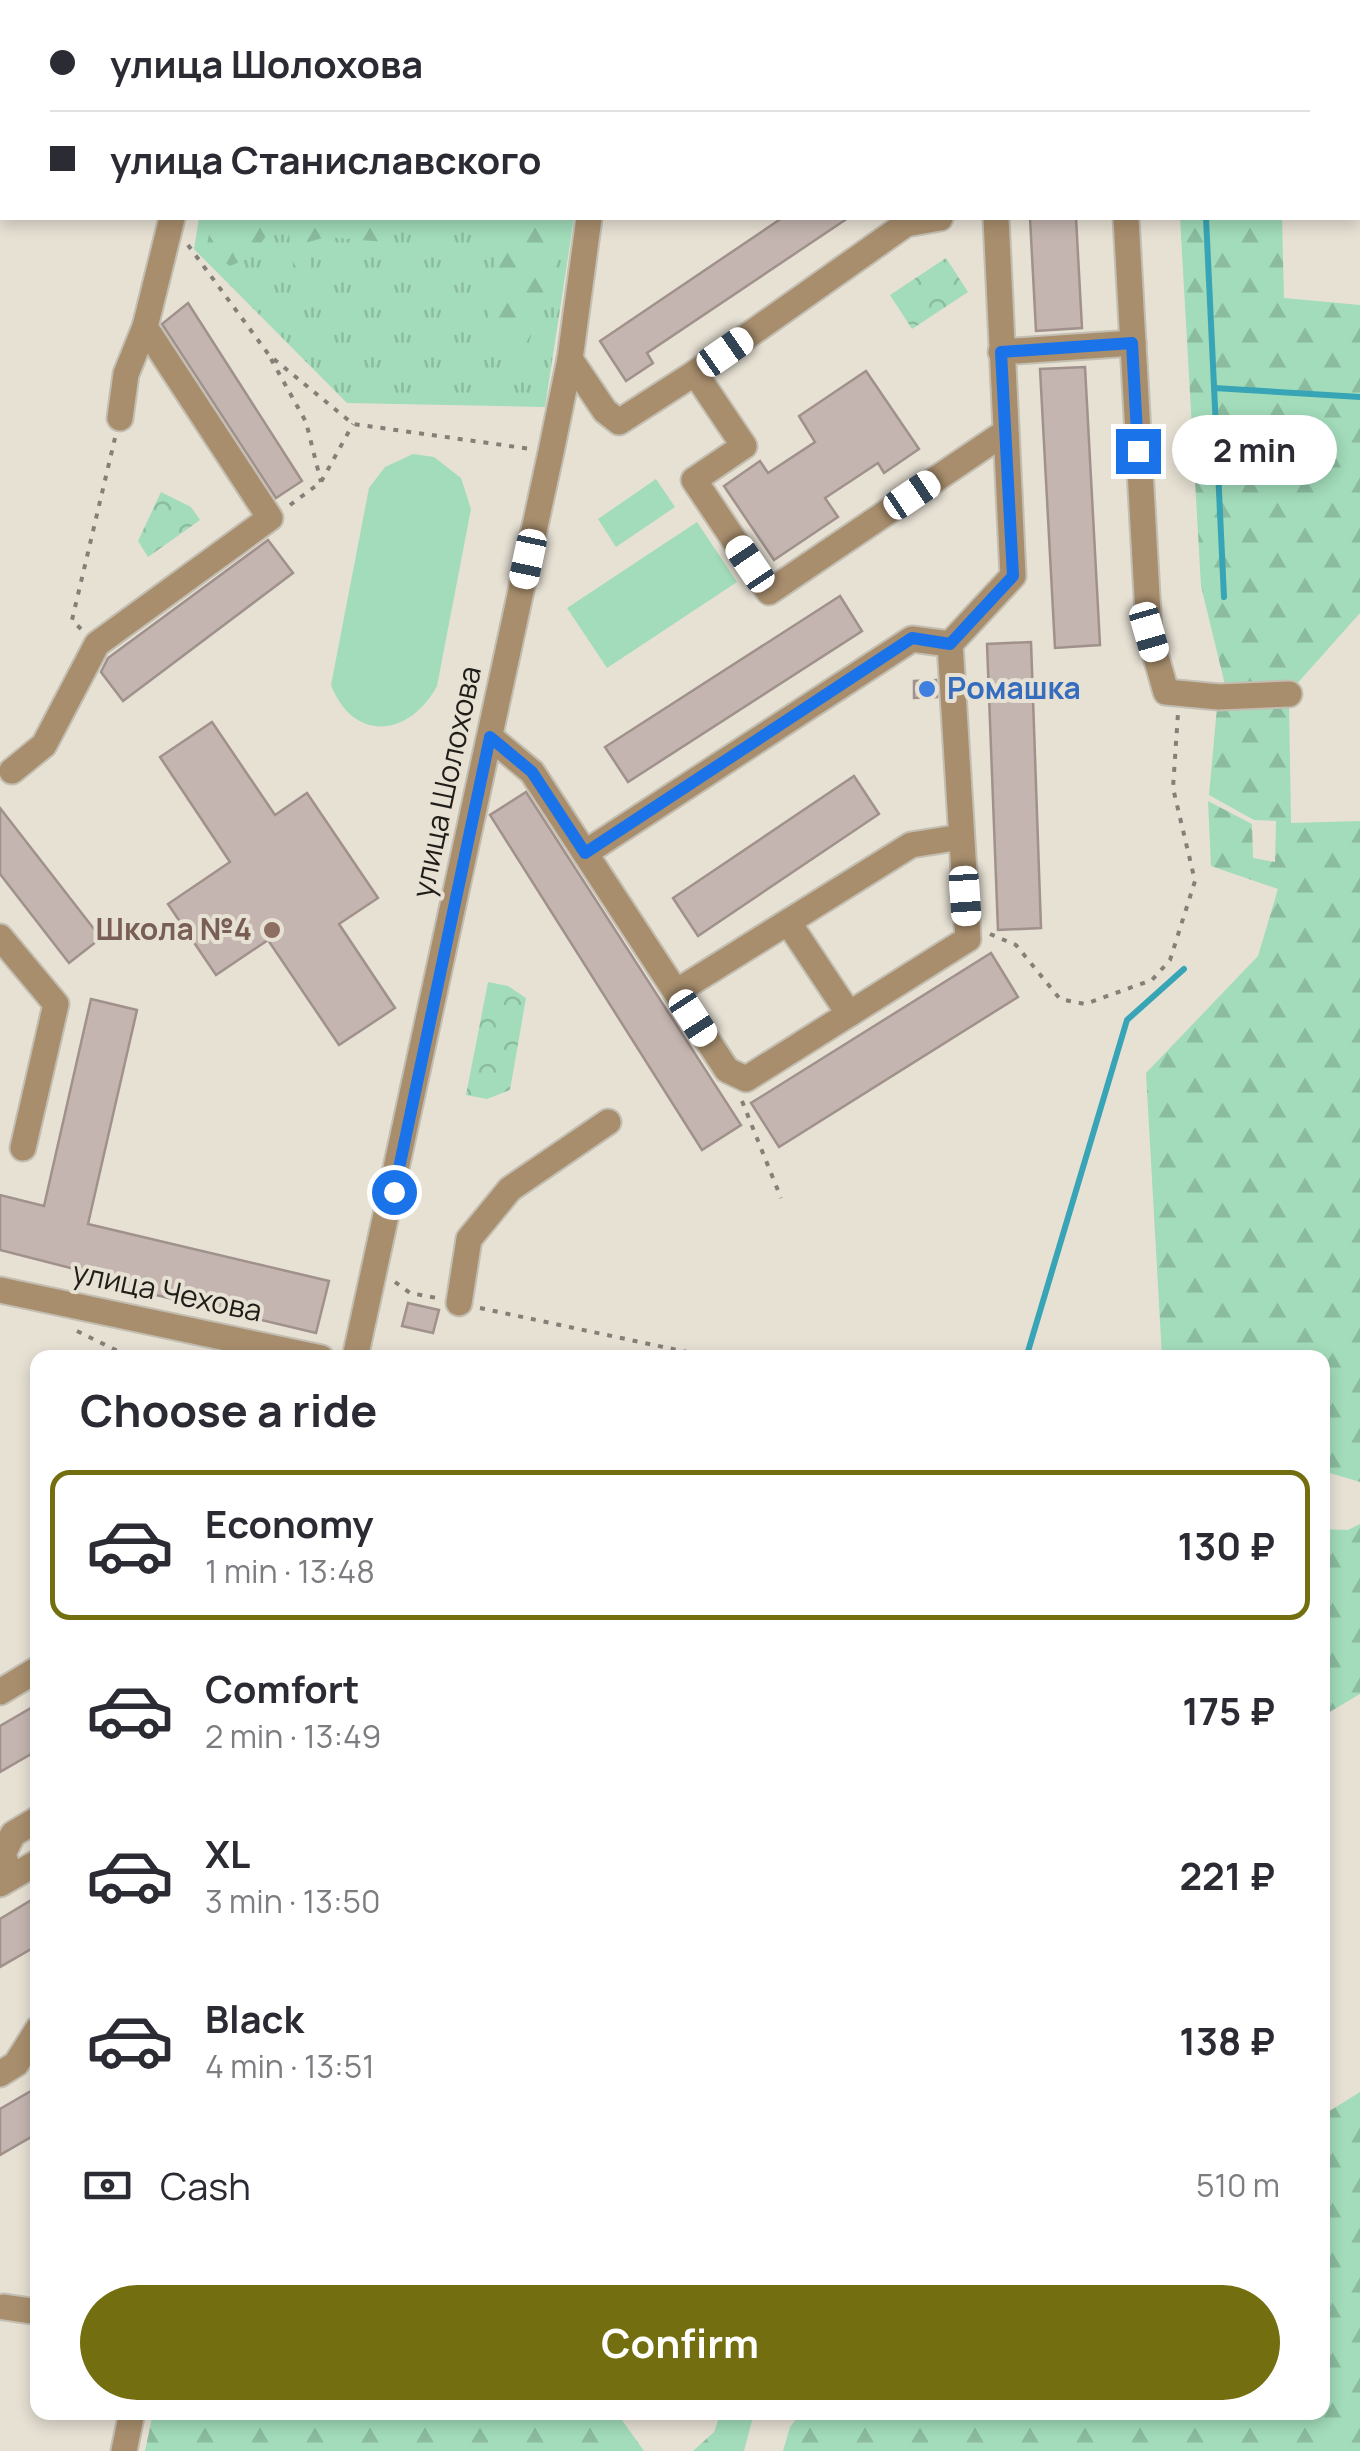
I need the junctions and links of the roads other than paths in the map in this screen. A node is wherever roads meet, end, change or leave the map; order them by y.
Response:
1 (171, 220) edge
2 (590, 220) edge
3 (929, 220) edge
4 (996, 220) edge
5 (1126, 220) edge
6 (146, 327) junction
7 (1132, 343) junction
8 (1001, 352) junction
9 (570, 360) junction
10 (695, 373) junction
11 (120, 418) road end
12 (1004, 433) junction
13 (950, 644) junction
14 (1289, 694) dead end
15 (490, 737) junction
16 (12, 772) dead end
17 (961, 837) junction
18 (585, 853) junction
19 (788, 922) junction
20 (0, 937) edge
21 (676, 992) junction
22 (849, 1014) junction
23 (608, 1122) dead end
24 (23, 1148) dead end
25 (0, 1290) edge
26 (459, 1303) road end
27 (284, 1350) edge
28 (357, 1350) edge
29 (30, 1674) edge
30 (0, 1692) edge
31 (30, 1824) edge
32 (30, 1867) edge
33 (6, 1881) edge
34 (30, 2042) edge
35 (0, 2074) edge
36 (4, 2307) dead end
37 (30, 2311) edge
38 (130, 2420) edge
39 (124, 2451) edge

1 - 6 street
2 - 9 street, улица Шолохова
3 - 10 street
4 - 8 street
5 - 7 street
6 - 11 street
6 - 16 street
7 - 8 street
7 - 14 street
8 - 12 street
9 - 10 street
9 - 15 street, улица Шолохова
10 - 12 street
12 - 13 street
13 - 17 street
13 - 18 street
15 - 18 street
15 - 28 street, улица Шолохова
17 - 19 street
17 - 22 street
18 - 21 street
19 - 21 street
19 - 22 street
20 - 24 street
21 - 22 street
23 - 26 street
25 - 27 street, улица Чехова
29 - 30 street
31 - 33 street
32 - 33 street
34 - 35 street
36 - 37 street
38 - 39 street

